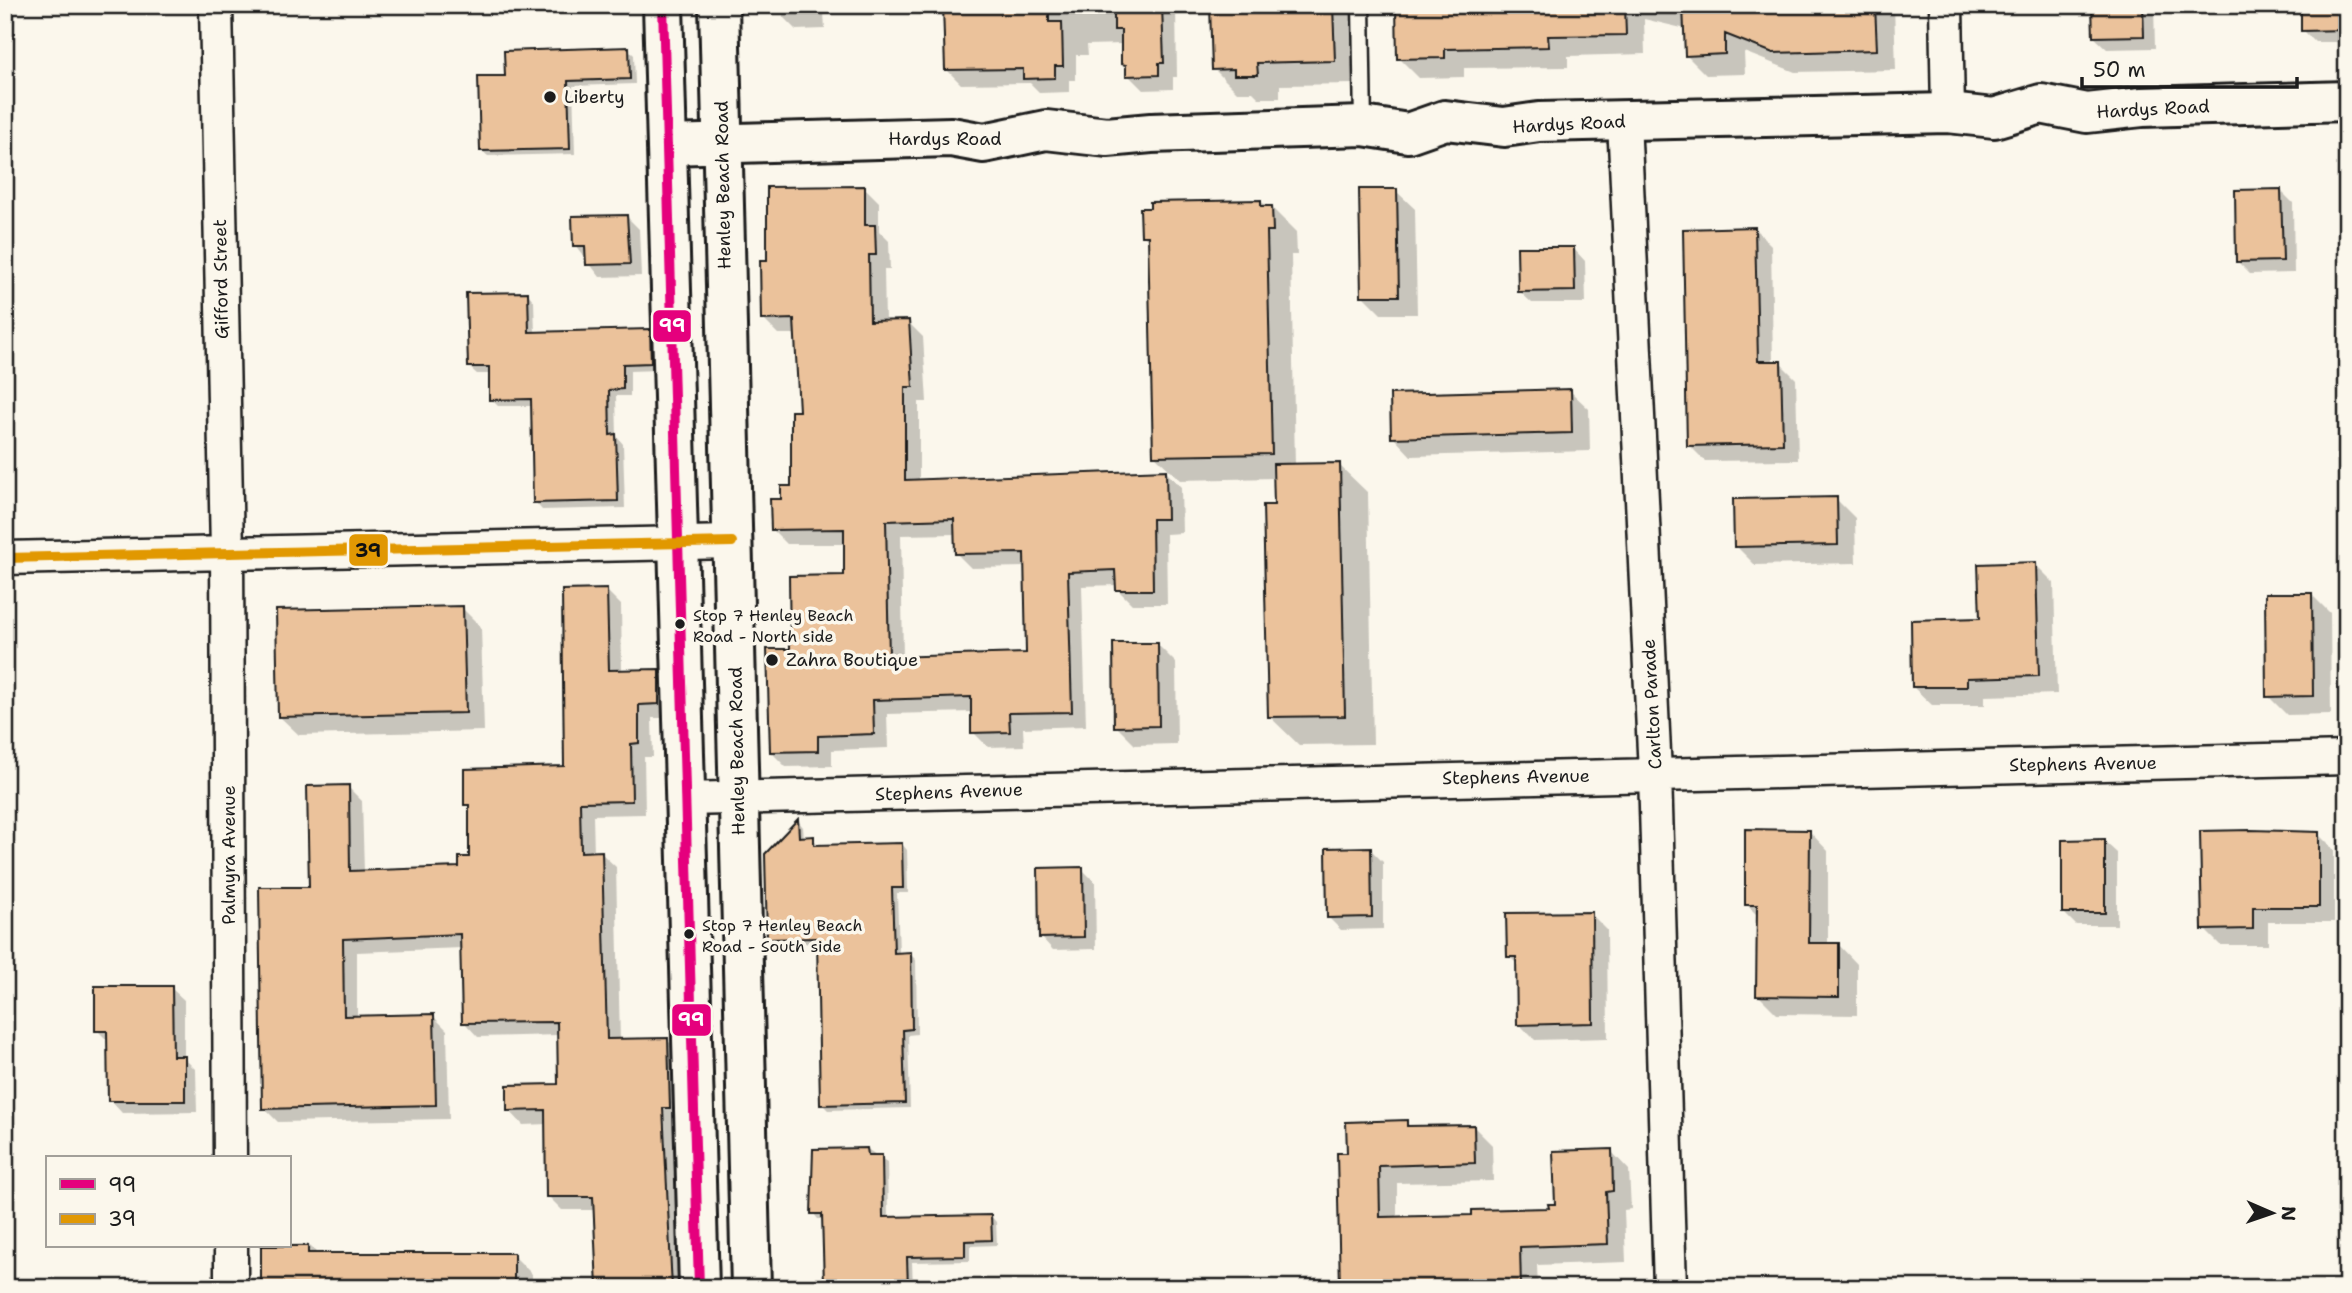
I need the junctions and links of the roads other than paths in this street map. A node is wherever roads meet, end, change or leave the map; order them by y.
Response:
1 (216, 5) edge
2 (663, 5) edge
3 (719, 5) edge
4 (1361, 5) edge
5 (1946, 5) edge
6 (2347, 101) edge
7 (1948, 113) junction
8 (1624, 121) junction
9 (1363, 126) junction
10 (722, 144) junction
11 (667, 145) junction
12 (732, 542) junction
13 (678, 543) junction
14 (227, 552) junction
15 (5, 558) edge
16 (2347, 758) edge
17 (1655, 774) junction
18 (738, 797) junction
19 (686, 799) junction
20 (230, 1156) edge
21 (230, 1248) edge
22 (231, 1288) edge
23 (699, 1288) edge
24 (751, 1288) edge
25 (1670, 1288) edge

1 - 14 street, Gifford Street
2 - 11 main road
3 - 10 main road, Henley Beach Road
4 - 9 lane
5 - 7 street
6 - 7 main road, Hardys Road
7 - 8 main road, Hardys Road
8 - 9 main road, Hardys Road
8 - 17 street, Carlton Parade
9 - 10 main road, Hardys Road
10 - 11 main road, Hardys Road
10 - 12 main road, Henley Beach Road
11 - 13 main road
12 - 13 street
12 - 18 main road, Henley Beach Road
13 - 14 street
13 - 19 main road
14 - 15 street
14 - 20 street, Palmyra Avenue
16 - 17 street, Stephens Avenue
17 - 18 street, Stephens Avenue
17 - 25 street, Carlton Parade
18 - 19 street, Stephens Avenue
18 - 24 main road, Henley Beach Road
19 - 23 main road
21 - 22 street

